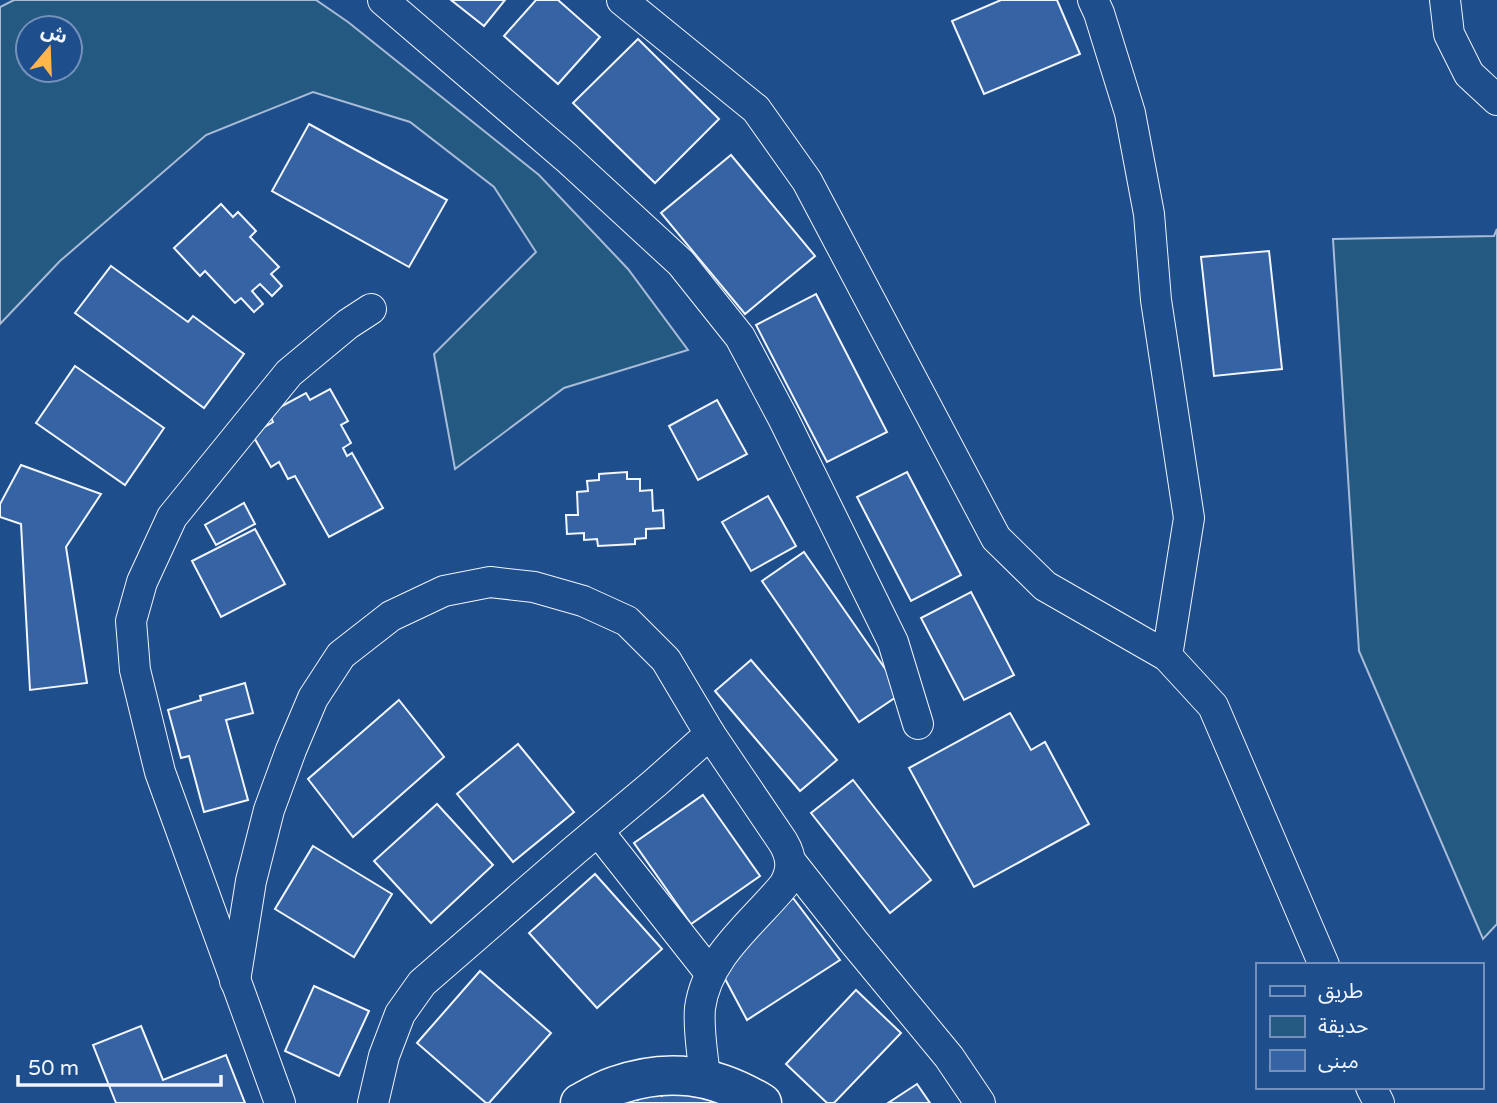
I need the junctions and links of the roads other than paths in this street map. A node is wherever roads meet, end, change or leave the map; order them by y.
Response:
1 (383, 0) edge
2 (622, 0) edge
3 (1093, 0) edge
4 (1445, 0) edge
5 (1497, 100) edge
6 (371, 309) dead end
7 (1167, 656) junction
8 (918, 724) dead end
9 (710, 734) junction
10 (598, 831) junction
11 (791, 862) junction
12 (1323, 963) edge
13 (710, 973) junction
14 (235, 981) junction
15 (705, 1078) junction
16 (280, 1103) edge
17 (373, 1103) edge
18 (580, 1103) edge
19 (762, 1103) edge
20 (980, 1103) edge

1 - 8 street
2 - 7 street
3 - 7 street
4 - 5 street
6 - 14 street
7 - 12 street
9 - 10 street
9 - 11 street
9 - 14 street
10 - 13 street
10 - 17 street
11 - 13 street
11 - 20 street
13 - 15 street
14 - 16 street
15 - 18 main road
15 - 19 main road

